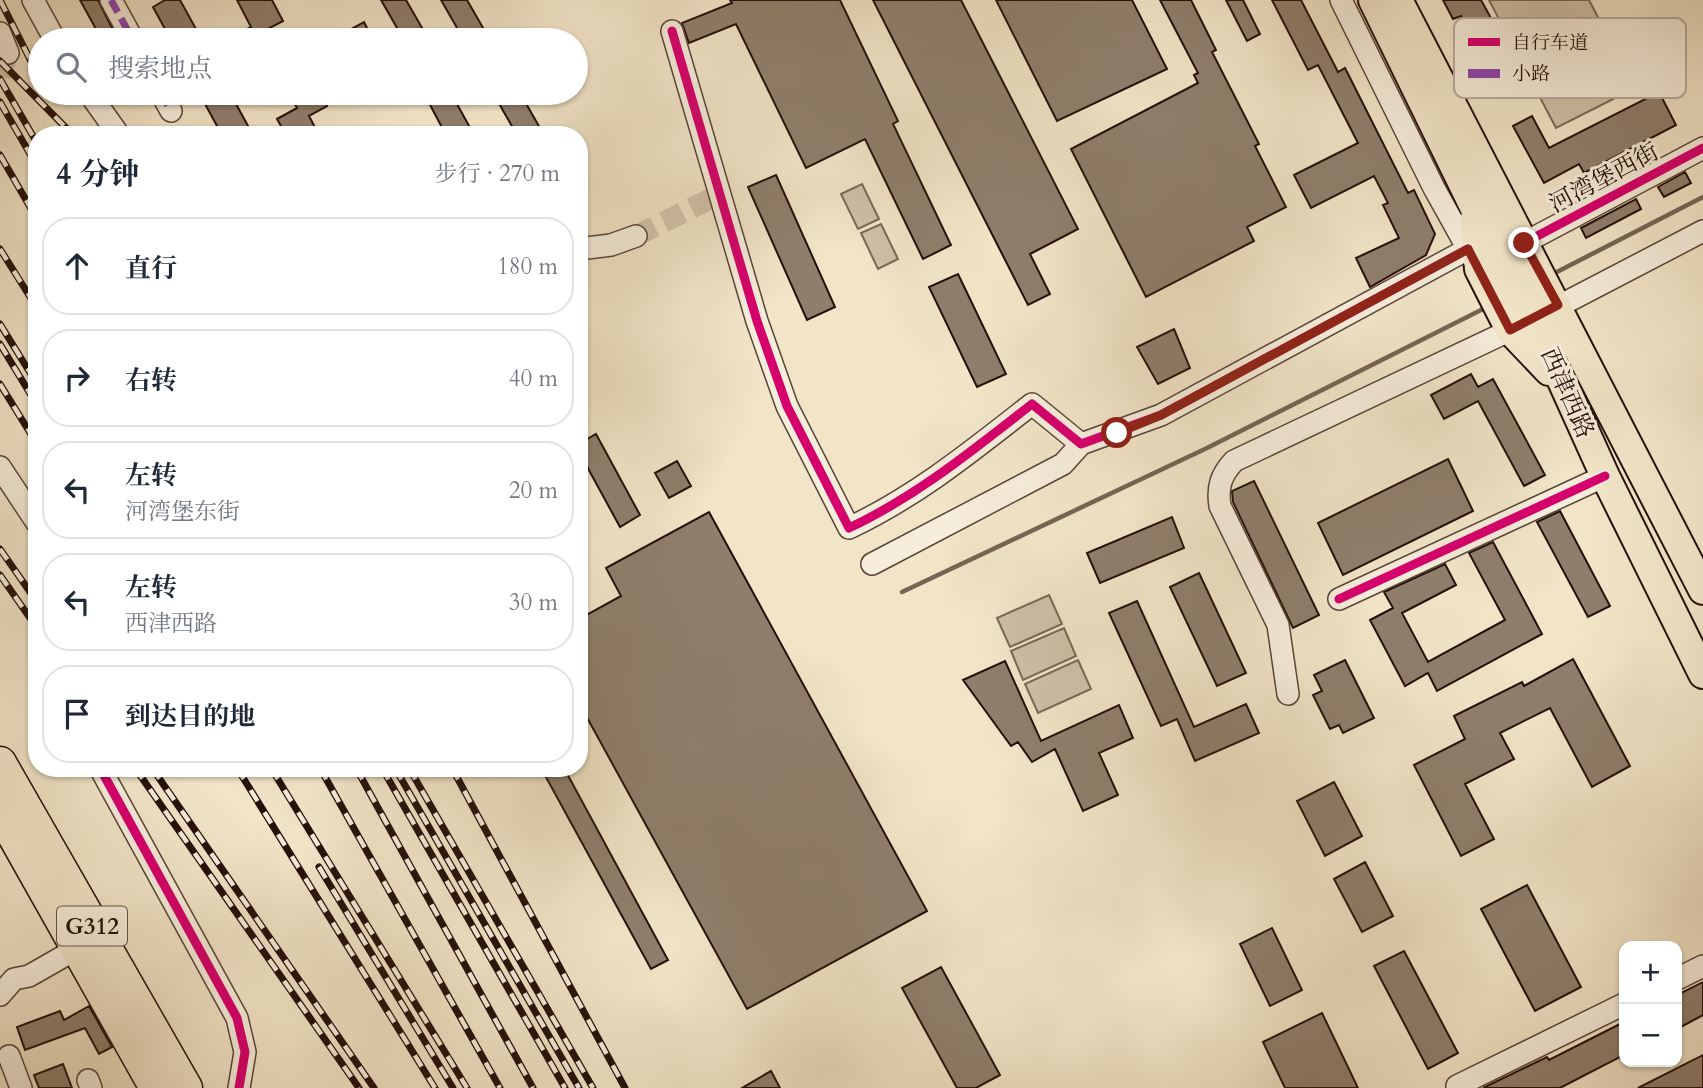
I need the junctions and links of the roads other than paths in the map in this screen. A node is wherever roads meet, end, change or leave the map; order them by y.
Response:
1 (33, 0) edge
2 (111, 0) edge
3 (1341, 0) edge
4 (1373, 0) edge
5 (1398, 0) edge
6 (48, 28) edge
7 (126, 28) edge
8 (671, 31) dead end
9 (0, 33) edge
10 (8, 53) tunnel mouth
11 (98, 105) edge
12 (113, 126) edge
13 (1703, 148) edge
14 (1474, 208) junction
15 (1703, 231) edge
16 (636, 236) tunnel mouth
17 (588, 248) edge
18 (1528, 249) junction
19 (1473, 259) junction
20 (1525, 309) junction
21 (1081, 444) junction
22 (0, 467) edge
23 (1605, 476) junction
24 (28, 509) edge
25 (872, 564) dead end
26 (1703, 590) edge
27 (1339, 599) dead end
28 (1703, 674) edge
29 (1287, 694) dead end
30 (0, 763) edge
31 (105, 777) edge
32 (0, 811) edge
33 (78, 948) junction
34 (1703, 966) edge
35 (1682, 976) edge
36 (0, 995) edge
37 (1619, 1006) edge
38 (9, 1056) dead end
39 (1457, 1086) dead end
40 (21, 1088) edge
41 (156, 1088) edge
42 (186, 1088) edge
43 (239, 1088) edge

1 - 6 street
2 - 7 street
3 - 19 street
4 - 14 main road, 西津西路
5 - 18 main road, 西津西路
8 - 21 street
9 - 10 street
11 - 12 street
13 - 18 street, 河湾堡西街
14 - 19 main road
14 - 20 main road, 西津西路
15 - 20 street
16 - 17 street
18 - 20 main road, 西津西路
19 - 20 main road
19 - 21 street
20 - 23 main road, 西津西路
20 - 26 main road, 西津西路
20 - 29 street
21 - 25 street
22 - 24 street
23 - 27 street
23 - 28 main road, 西津西路
30 - 42 highway, G312
31 - 43 street
32 - 33 highway, G312
33 - 36 street
33 - 41 highway, G312
34 - 35 street
37 - 39 street
38 - 40 street

